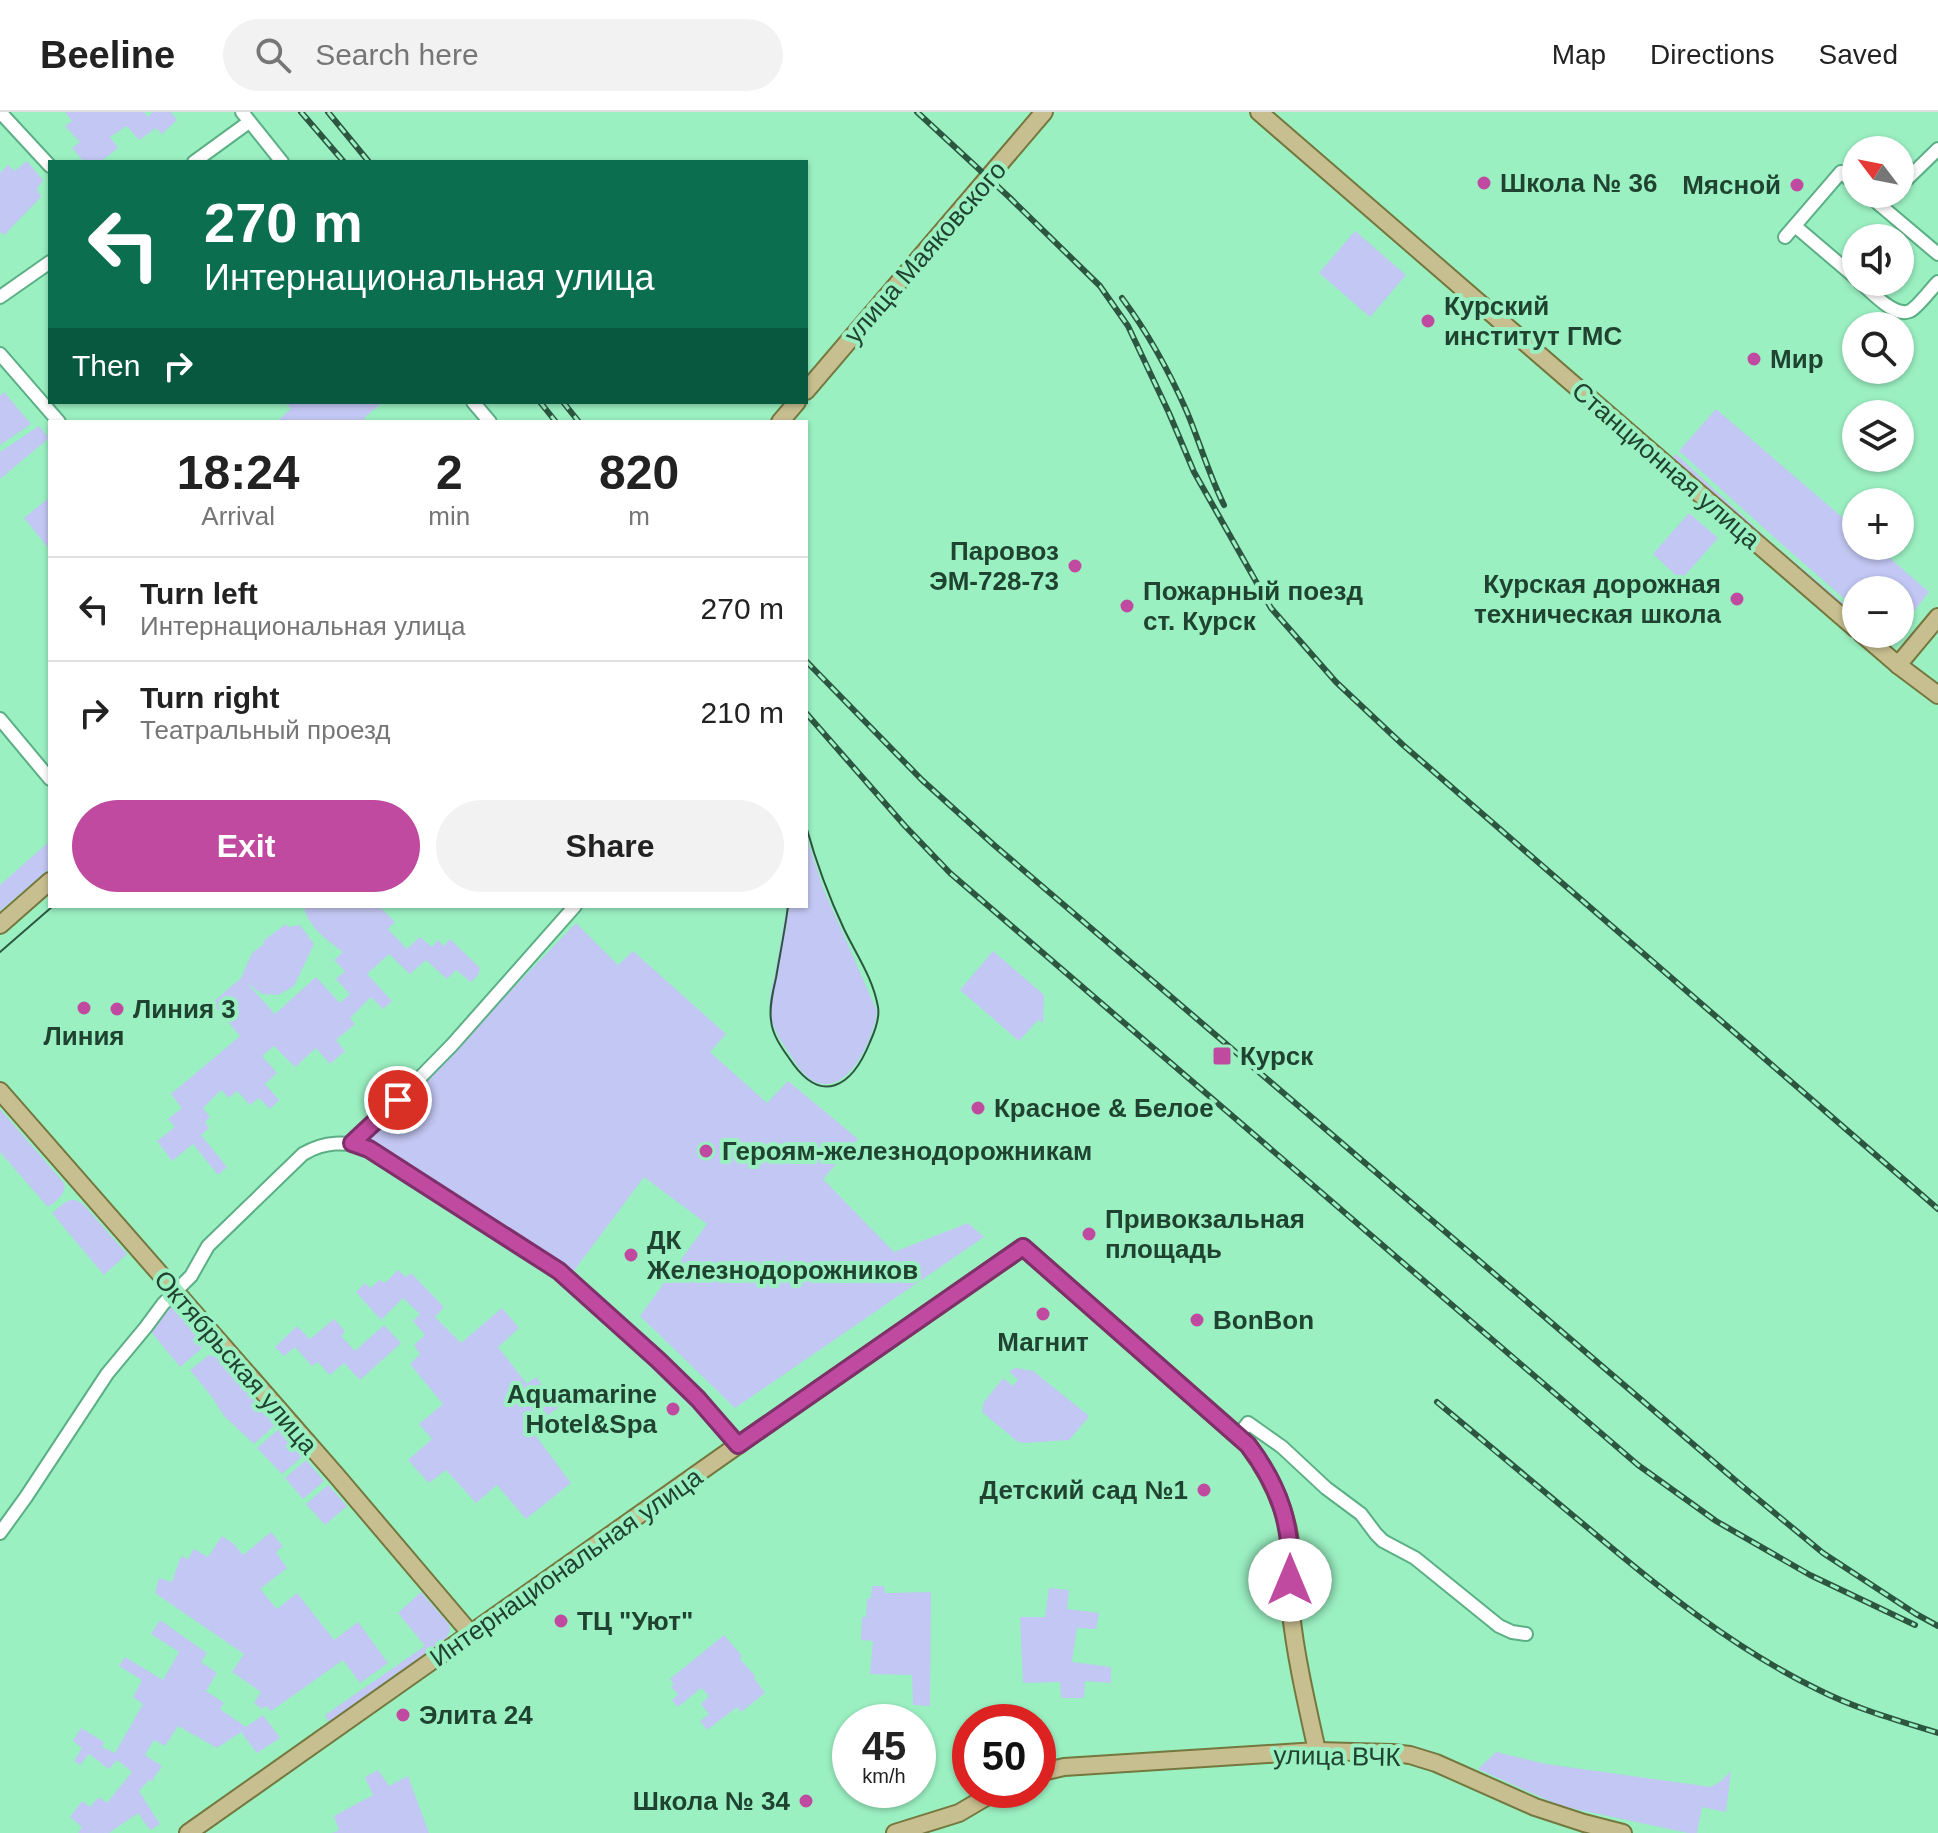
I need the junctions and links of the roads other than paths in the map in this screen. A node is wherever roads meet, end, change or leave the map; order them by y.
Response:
1 (0, 112) edge
2 (1044, 112) edge
3 (1259, 112) edge
4 (246, 117) edge
5 (1938, 149) edge
6 (196, 160) edge
7 (280, 160) edge
8 (48, 164) edge
9 (1914, 172) edge
10 (1842, 173) edge
11 (1884, 208) edge
12 (1795, 226) junction
13 (1785, 237) dead end
14 (1938, 254) edge
15 (48, 263) edge
16 (1842, 266) edge
17 (1938, 282) edge
18 (1876, 296) edge
19 (0, 297) edge
20 (0, 354) edge
21 (808, 389) edge
22 (475, 404) edge
23 (795, 404) edge
24 (57, 420) edge
25 (488, 420) edge
26 (782, 420) edge
27 (1842, 617) edge
28 (1938, 617) edge
29 (1878, 648) edge
30 (1898, 665) junction
31 (1938, 695) edge
32 (0, 719) edge
33 (48, 777) edge
34 (48, 883) edge
35 (573, 908) edge
36 (0, 925) edge
37 (0, 1091) edge
38 (352, 1143) junction
39 (175, 1292) junction
40 (1238, 1436) junction
41 (738, 1445) junction
42 (0, 1533) edge
43 (471, 1634) junction
44 (1526, 1634) dead end
45 (1317, 1751) junction
46 (1056, 1769) edge
47 (967, 1808) edge
48 (188, 1833) edge
49 (895, 1833) edge
50 (1623, 1833) edge

1 - 8 street
2 - 21 main road, улица Маяковского
3 - 27 main road, Станционная улица
4 - 6 street
4 - 7 street
5 - 9 street
10 - 12 street
11 - 14 street
12 - 13 street
12 - 16 street
15 - 19 street
17 - 18 street
20 - 24 street
22 - 25 street
23 - 26 main road
28 - 30 main road
29 - 30 main road
30 - 31 main road
32 - 33 street
34 - 36 main road
35 - 38 street
37 - 39 main road, Октябрьская улица
38 - 39 street
38 - 41 street
39 - 42 street
39 - 43 main road, Октябрьская улица
40 - 41 main road, Интернациональная улица
40 - 44 street
40 - 45 main road
41 - 43 main road, Интернациональная улица
43 - 48 main road, Интернациональная улица
45 - 46 main road, улица ВЧК
45 - 50 main road, улица ВЧК
47 - 49 main road

